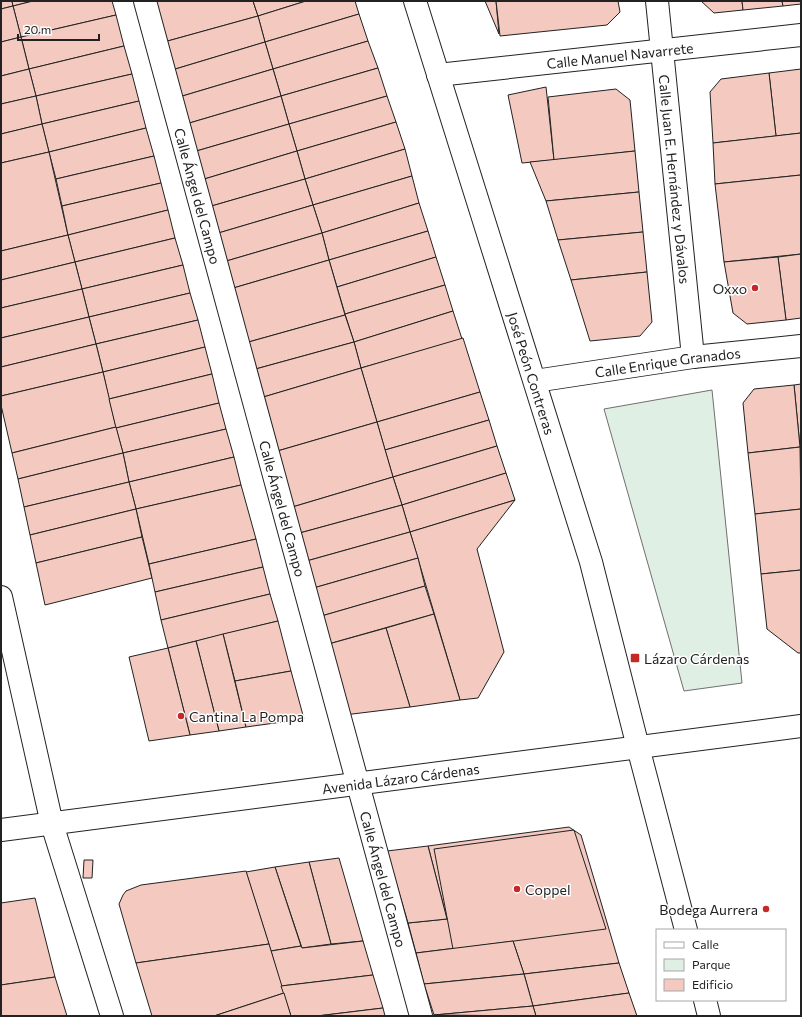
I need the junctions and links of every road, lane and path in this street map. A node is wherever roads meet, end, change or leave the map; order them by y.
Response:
1 (145, 1) edge
2 (415, 1) edge
3 (657, 1) edge
4 (801, 35) edge
5 (662, 50) junction
6 (438, 75) junction
7 (801, 346) edge
8 (693, 357) junction
9 (535, 380) junction
10 (1, 597) edge
11 (801, 726) edge
12 (638, 748) junction
13 (358, 784) junction
14 (52, 824) junction
15 (1, 830) edge
16 (686, 929) edge
17 (705, 1001) edge
18 (112, 1016) edge
19 (421, 1016) edge
20 (709, 1016) edge

1 - 13 street, Calle Ángel del Campo
2 - 6 street, José Peón Contreras
3 - 5 street, Calle Juan E. Hernández y Dávalos
4 - 5 street, Calle Manuel Navarrete
5 - 6 street, Calle Manuel Navarrete
5 - 8 street, Calle Juan E. Hernández y Dávalos
6 - 9 street, José Peón Contreras
7 - 8 street, Calle Enrique Granados
8 - 9 street, Calle Enrique Granados
9 - 12 street, José Peón Contreras
10 - 14 street
11 - 12 street, Avenida Lázaro Cárdenas
12 - 13 street, Avenida Lázaro Cárdenas
12 - 16 street, José Peón Contreras
13 - 14 street, Avenida Lázaro Cárdenas
13 - 19 street, Calle Ángel del Campo
14 - 15 street, Avenida Lázaro Cárdenas
14 - 18 street
17 - 20 street

